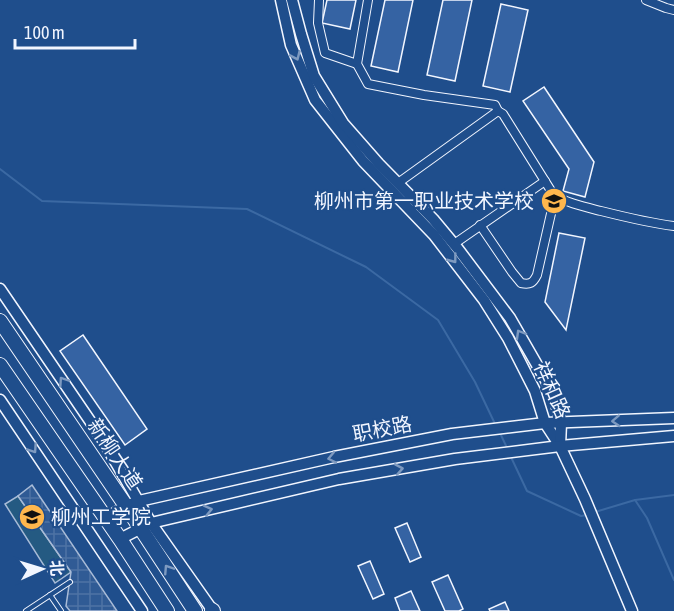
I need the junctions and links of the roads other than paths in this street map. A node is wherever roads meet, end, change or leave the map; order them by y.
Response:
1 (281, 0) edge
2 (292, 0) edge
3 (319, 0) edge
4 (368, 0) edge
5 (646, 0) edge
6 (674, 10) edge
7 (357, 64) junction
8 (498, 111) junction
9 (545, 181) junction
10 (398, 183) junction
11 (555, 196) junction
12 (480, 225) junction
13 (674, 226) edge
14 (454, 244) junction
15 (0, 289) edge
16 (0, 321) edge
17 (0, 365) edge
18 (0, 400) edge
19 (674, 418) edge
20 (545, 423) junction
21 (561, 423) junction
22 (674, 436) edge
23 (560, 446) junction
24 (133, 503) junction
25 (105, 519) junction
26 (146, 525) junction
27 (120, 539) junction
28 (70, 582) dead end
29 (50, 595) junction
30 (213, 610) edge
31 (26, 611) edge
32 (61, 611) edge
33 (142, 611) edge
34 (167, 611) edge
35 (195, 611) edge
36 (633, 611) edge

1 -> 20 main road, 祥和路
2 - 10 main road, 祥和路
3 - 7 street
4 - 7 street
5 - 6 street
7 - 8 street
8 - 9 street
8 - 10 street
9 - 11 street
9 - 12 street
10 - 14 main road, 祥和路
11 - 12 street
11 - 13 street
12 - 14 street
21 -> 14 main road, 祥和路
24 -> 15 main road
16 - 24 highway, 新柳大道
17 - 25 highway
18 -> 33 main road
19 -> 21 main road, 职校路
20 - 21 main road, 职校路
20 - 23 main road, 祥和路
20 -> 24 main road, 职校路
21 - 23 main road, 祥和路
22 - 23 main road
26 -> 23 main road
23 - 36 main road
24 - 25 main road, 职校路
24 - 26 highway, 新柳大道
25 - 27 highway
26 - 27 main road
26 - 30 main road
35 -> 26 highway, 新柳大道
27 - 34 highway
28 - 29 lane
29 - 31 lane
29 - 32 lane

